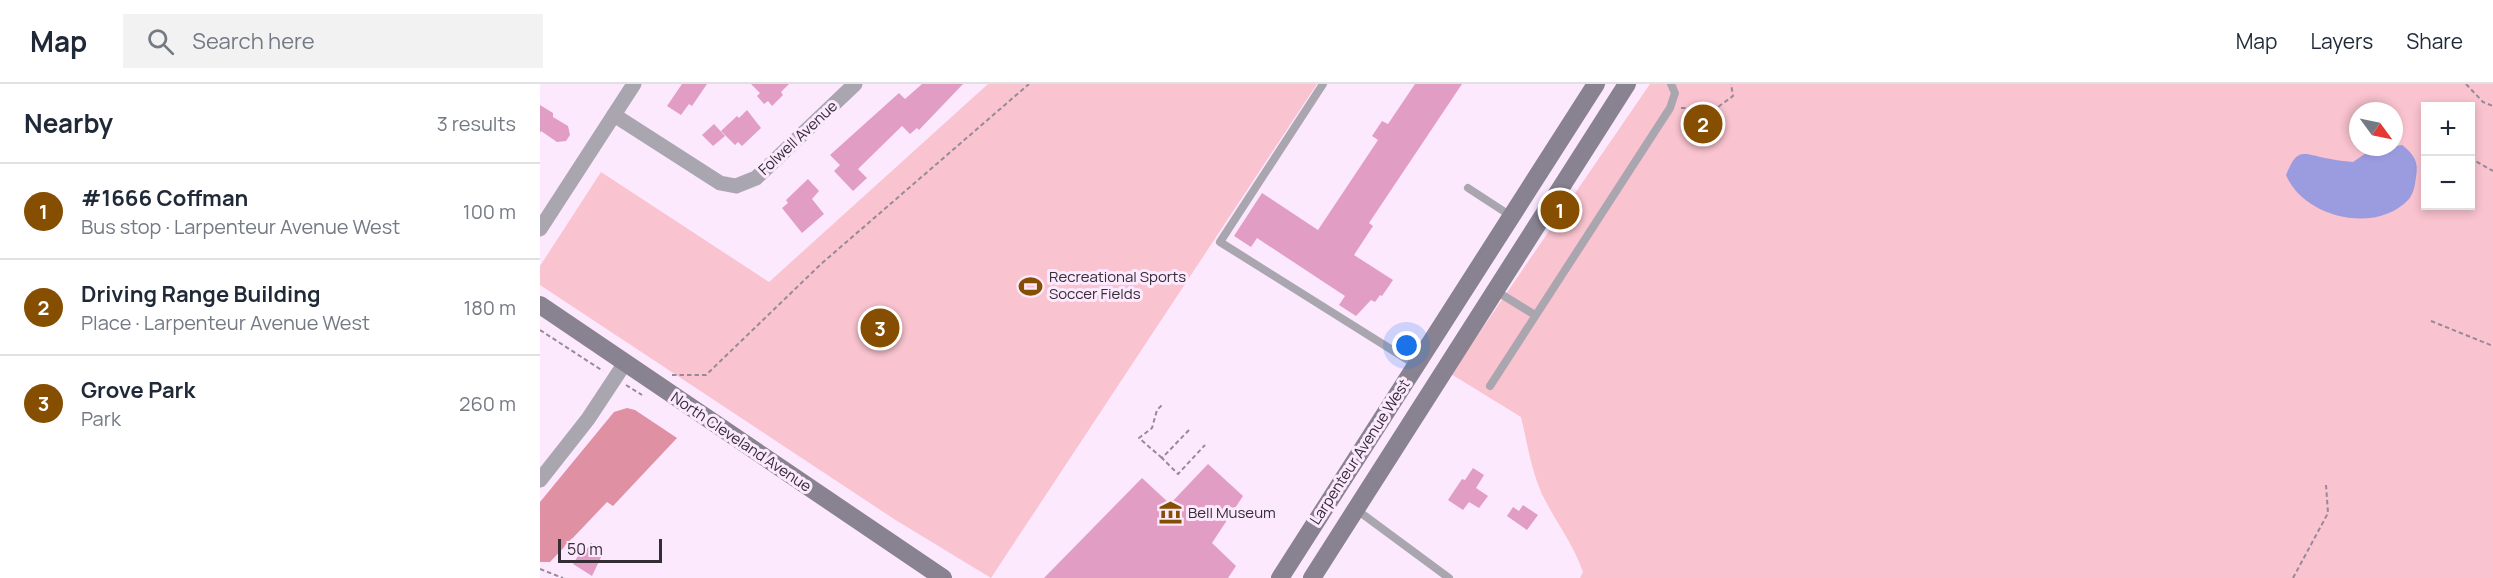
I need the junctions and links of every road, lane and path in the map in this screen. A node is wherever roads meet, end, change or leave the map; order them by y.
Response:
1 (634, 84) edge
2 (855, 84) edge
3 (1029, 84) edge
4 (1323, 84) edge
5 (1596, 84) edge
6 (1627, 84) edge
7 (1671, 84) edge
8 (1731, 84) edge
9 (2466, 84) edge
10 (2493, 106) edge
11 (1670, 108) junction
12 (614, 115) junction
13 (2475, 161) edge
14 (2493, 171) edge
15 (1468, 188) dead end
16 (1511, 216) junction
17 (540, 229) edge
18 (1495, 290) junction
19 (540, 305) edge
20 (1535, 315) junction
21 (2431, 321) dead end
22 (540, 330) edge
23 (2493, 346) edge
24 (624, 363) junction
25 (1416, 365) junction
26 (603, 371) dead end
27 (672, 375) dead end
28 (1490, 386) dead end
29 (1162, 405) dead end
30 (1189, 430) dead end
31 (1205, 445) dead end
32 (1162, 458) junction
33 (540, 480) edge
34 (1342, 480) junction
35 (2326, 485) dead end
36 (1366, 493) junction
37 (1356, 509) junction
38 (540, 568) edge
39 (563, 578) edge
40 (944, 578) edge
41 (1280, 578) edge
42 (1312, 578) edge
43 (1449, 578) edge
44 (2293, 578) edge

1 - 12 street
2 - 12 street, Folwell Avenue
3 - 27 path
4 - 25 lane
5 - 16 main road, Larpenteur Avenue West
6 - 18 main road, Larpenteur Avenue West
7 - 11 lane
8 - 11 path
9 - 10 path
11 - 20 lane
12 - 17 street
13 - 14 path
15 - 16 lane
16 - 25 main road, Larpenteur Avenue West
18 - 20 lane
18 - 36 main road, Larpenteur Avenue West
19 - 24 main road, North Cleveland Avenue
20 - 28 lane
21 - 23 path
22 - 26 path
24 - 33 street
24 - 40 main road, North Cleveland Avenue
25 - 34 main road, Larpenteur Avenue West
29 - 32 path
30 - 32 path
31 - 32 path
34 - 36 main road
34 - 41 main road, Larpenteur Avenue West
35 - 44 path
36 - 37 main road, Larpenteur Avenue West
37 - 42 main road, Larpenteur Avenue West
37 - 43 lane
38 - 39 path

